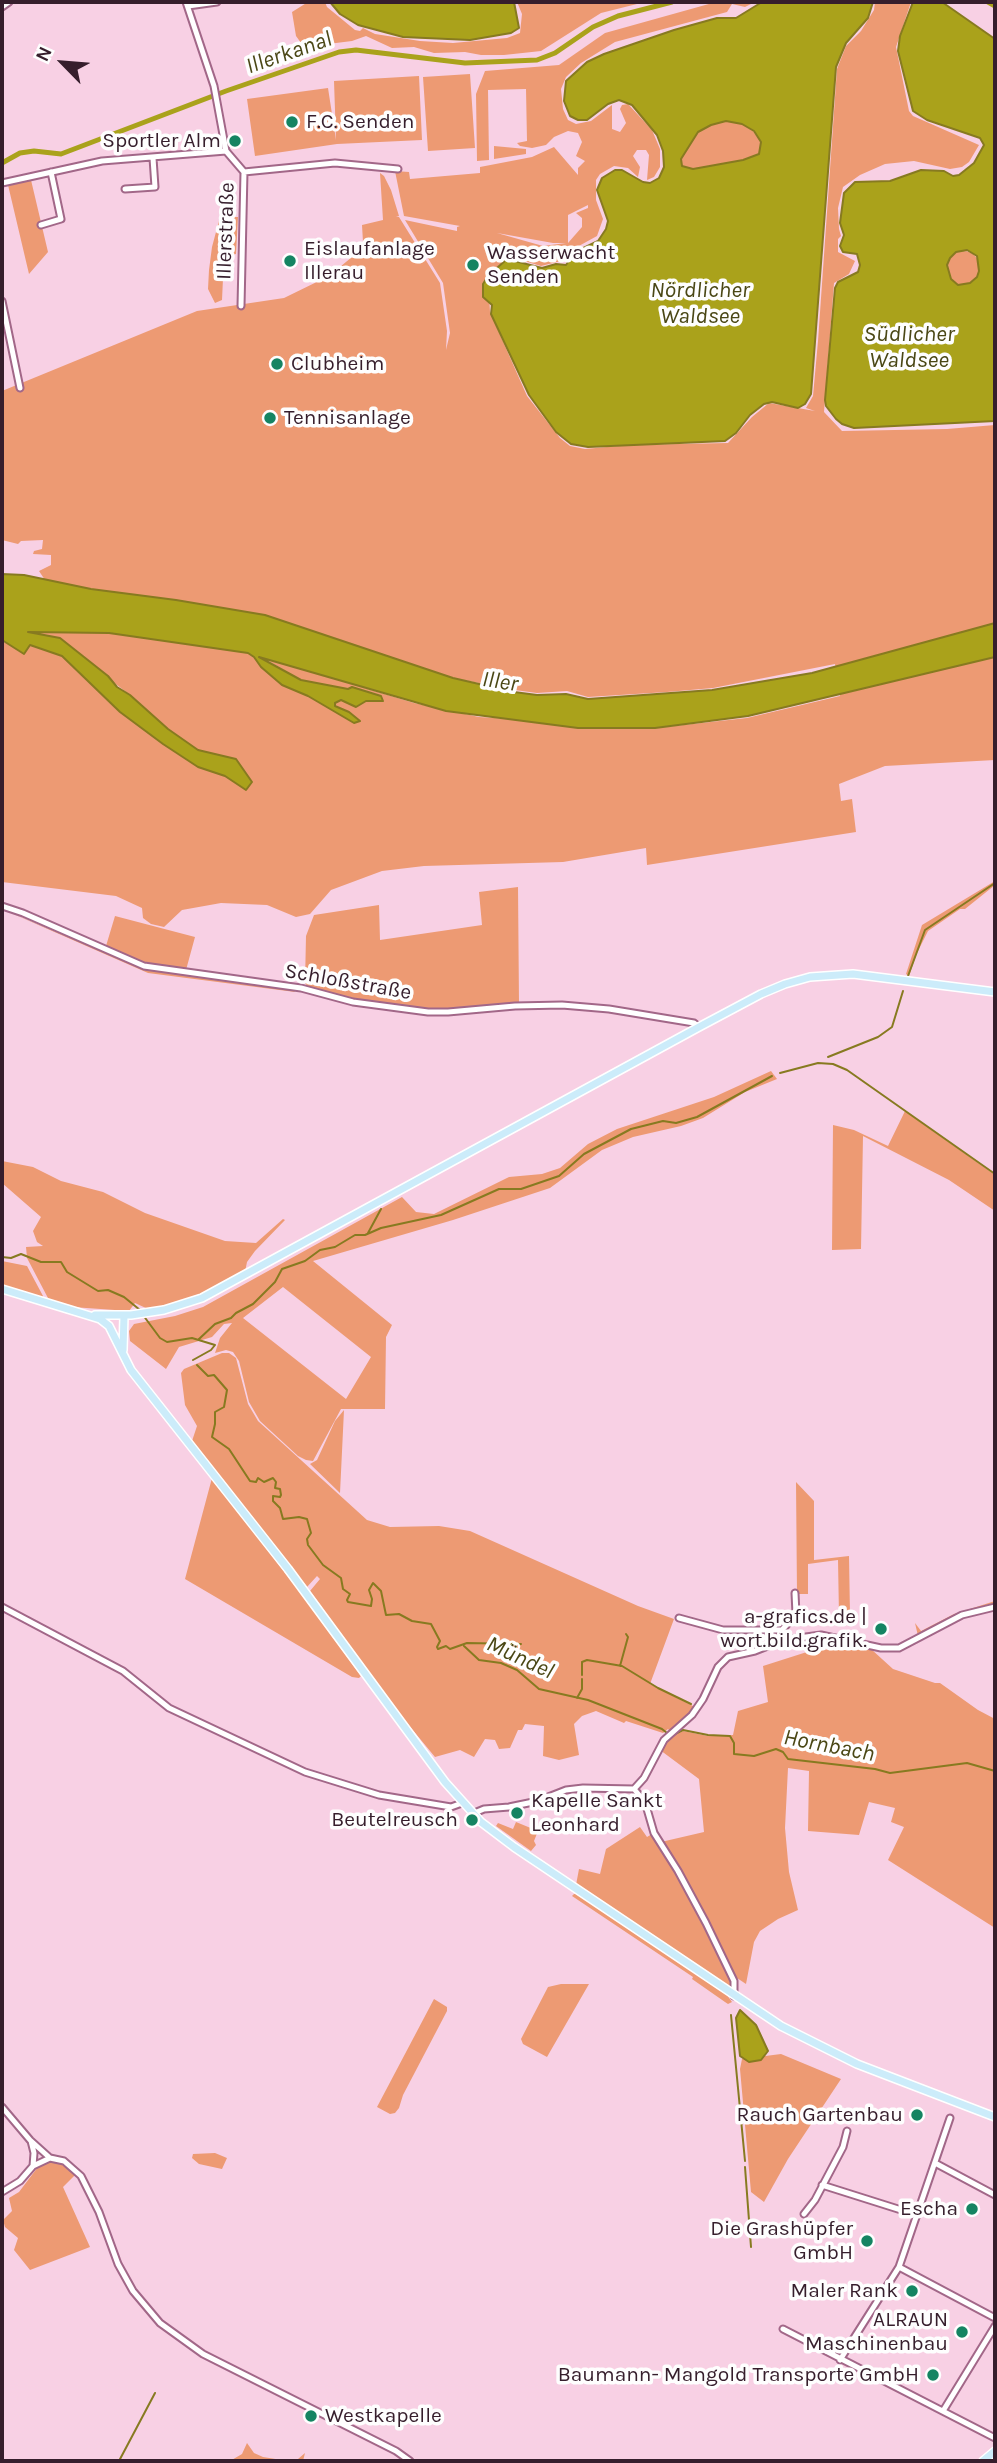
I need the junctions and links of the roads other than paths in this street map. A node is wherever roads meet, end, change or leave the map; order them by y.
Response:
1 (9, 2) edge
2 (217, 2) edge
3 (187, 4) edge
4 (2, 7) edge
5 (226, 151) junction
6 (153, 158) junction
7 (398, 169) dead end
8 (51, 172) junction
9 (244, 172) junction
10 (2, 183) edge
11 (125, 189) dead end
12 (41, 225) dead end
13 (2, 301) edge
14 (241, 306) dead end
15 (20, 388) dead end
16 (2, 906) edge
17 (995, 992) edge
18 (699, 1027) junction
19 (2, 1289) edge
20 (87, 1314) junction
21 (124, 1316) junction
22 (114, 1332) junction
23 (123, 1354) junction
24 (795, 1593) dead end
25 (2, 1607) edge
26 (995, 1607) edge
27 (679, 1618) dead end
28 (782, 1630) junction
29 (783, 1640) junction
30 (634, 1789) junction
31 (462, 1803) junction
32 (472, 1814) junction
33 (734, 1996) junction
34 (2, 2107) edge
35 (995, 2117) edge
36 (950, 2118) dead end
37 (847, 2131) dead end
38 (30, 2140) junction
39 (50, 2158) junction
40 (935, 2163) junction
41 (33, 2166) junction
42 (822, 2185) junction
43 (4, 2191) edge
44 (995, 2195) edge
45 (803, 2214) dead end
46 (917, 2215) junction
47 (900, 2267) junction
48 (995, 2318) edge
49 (995, 2326) edge
50 (783, 2329) dead end
51 (840, 2360) junction
52 (943, 2411) junction
53 (995, 2438) edge
54 (995, 2451) edge
55 (410, 2461) edge
56 (983, 2461) edge

1 - 4 street
2 - 3 street
3 - 5 street, Illerstraße
5 - 6 street
5 - 9 street, Illerstraße
6 - 8 street
6 - 11 street
7 - 9 street
8 - 10 street
8 - 12 street
9 - 14 street, Illerstraße
13 - 15 street
16 - 18 street, Schloßstraße
17 - 18 main road
18 - 21 main road
19 - 20 main road
20 - 21 main road
20 - 22 main road
21 - 22 main road
21 - 23 main road
22 - 23 main road
23 - 31 main road
24 - 28 street
25 - 31 street
26 - 29 street
27 - 28 street
28 - 29 street
29 - 30 street
30 - 32 street
30 - 33 street
31 - 32 main road
32 - 33 main road
33 - 35 main road
34 - 38 street
36 - 40 street
37 - 42 street
38 - 39 street
38 - 41 street
39 - 41 street
39 - 55 street
40 - 44 street
40 - 46 street
41 - 43 street
42 - 45 street
42 - 46 street
46 - 47 street
47 - 48 street
47 - 51 street
49 - 52 street
50 - 51 street
51 - 52 street
52 - 53 street
54 - 56 main road

